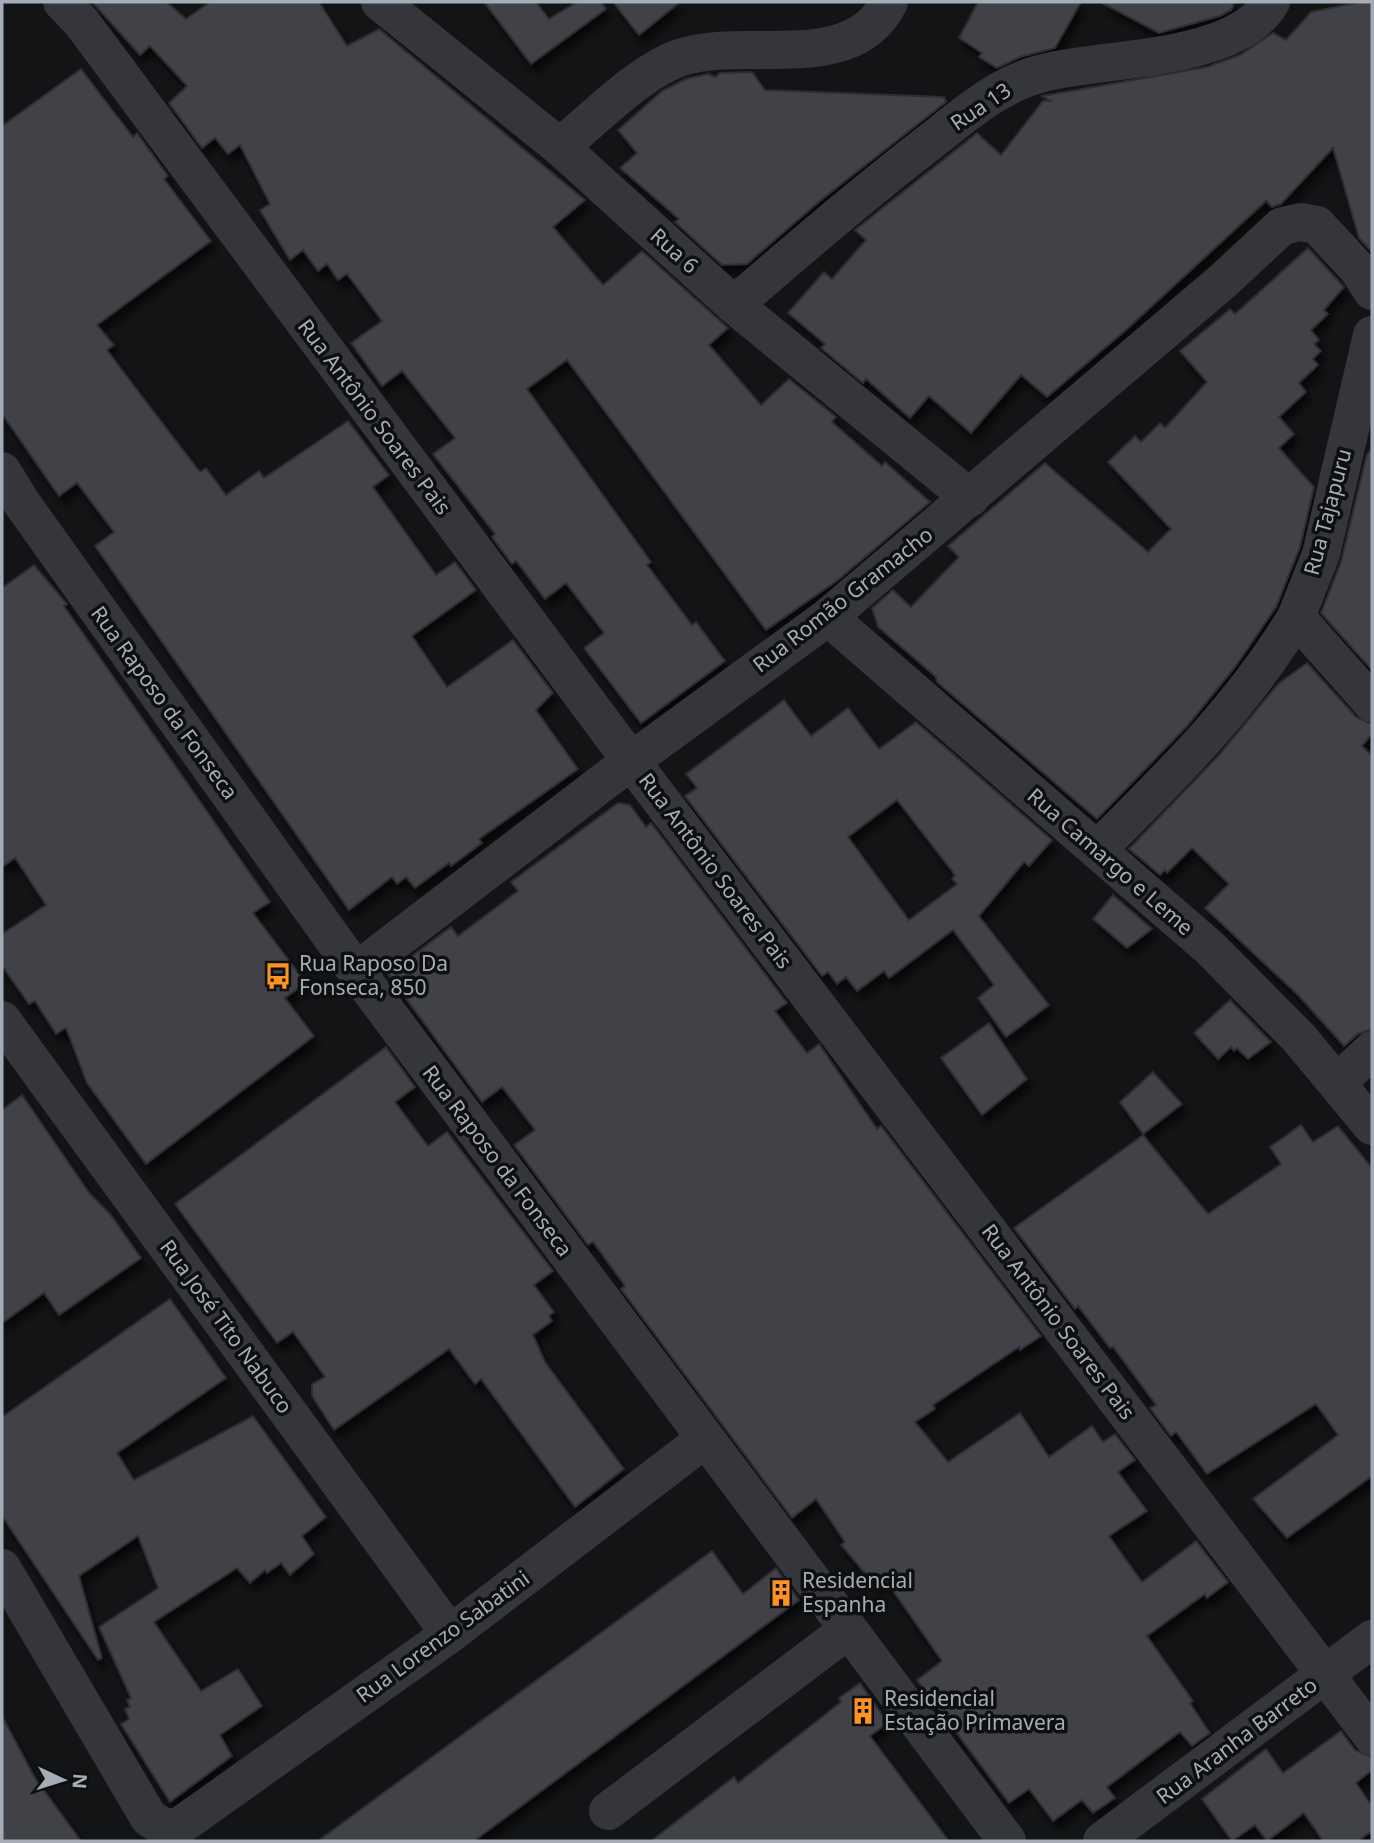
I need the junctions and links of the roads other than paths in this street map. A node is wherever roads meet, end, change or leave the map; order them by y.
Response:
1 (62, 2) edge
2 (889, 2) edge
3 (1271, 2) edge
4 (394, 6) edge
5 (560, 147) junction
6 (1372, 291) edge
7 (734, 305) junction
8 (1372, 335) edge
9 (8, 496) edge
10 (970, 498) junction
11 (828, 617) junction
12 (1296, 617) junction
13 (1372, 703) edge
14 (631, 761) junction
15 (1097, 850) junction
16 (356, 971) junction
17 (2, 1020) edge
18 (1372, 1050) edge
19 (1337, 1083) junction
20 (1372, 1126) edge
21 (705, 1439) junction
22 (2, 1568) edge
23 (13, 1610) edge
24 (848, 1630) junction
25 (450, 1634) junction
26 (1372, 1639) edge
27 (1326, 1675) junction
28 (1372, 1736) edge
29 (608, 1811) dead end
30 (1007, 1841) edge
31 (1102, 1841) edge

1 - 14 street, Rua Antônio Soares Pais
2 - 5 street
3 - 7 street, Rua 13
4 - 5 street, Rua 6
5 - 7 street, Rua 6
6 - 10 street, Rua Romão Gramacho
7 - 10 street, Rua 6
8 - 12 street, Rua Tajapuru
9 - 16 street, Rua Raposo da Fonseca
10 - 11 street, Rua Romão Gramacho
11 - 14 street, Rua Romão Gramacho
11 - 15 street, Rua Camargo e Leme
12 - 13 street
12 - 15 street, Rua Tajapuru
14 - 16 street, Rua Romão Gramacho
14 - 27 street, Rua Antônio Soares Pais
15 - 19 street, Rua Camargo e Leme
16 - 21 street, Rua Raposo da Fonseca
17 - 25 street, Rua José Tito Nabuco
18 - 19 street
19 - 20 street, Rua Camargo e Leme
21 - 24 street, Rua Raposo da Fonseca
21 - 25 street, Rua Lorenzo Sabatini
22 - 23 street
23 - 25 street, Rua Lorenzo Sabatini
24 - 29 street
24 - 30 street, Rua Raposo da Fonseca
26 - 27 street, Rua Aranha Barreto
27 - 28 street, Rua Antônio Soares Pais
27 - 31 street, Rua Aranha Barreto

